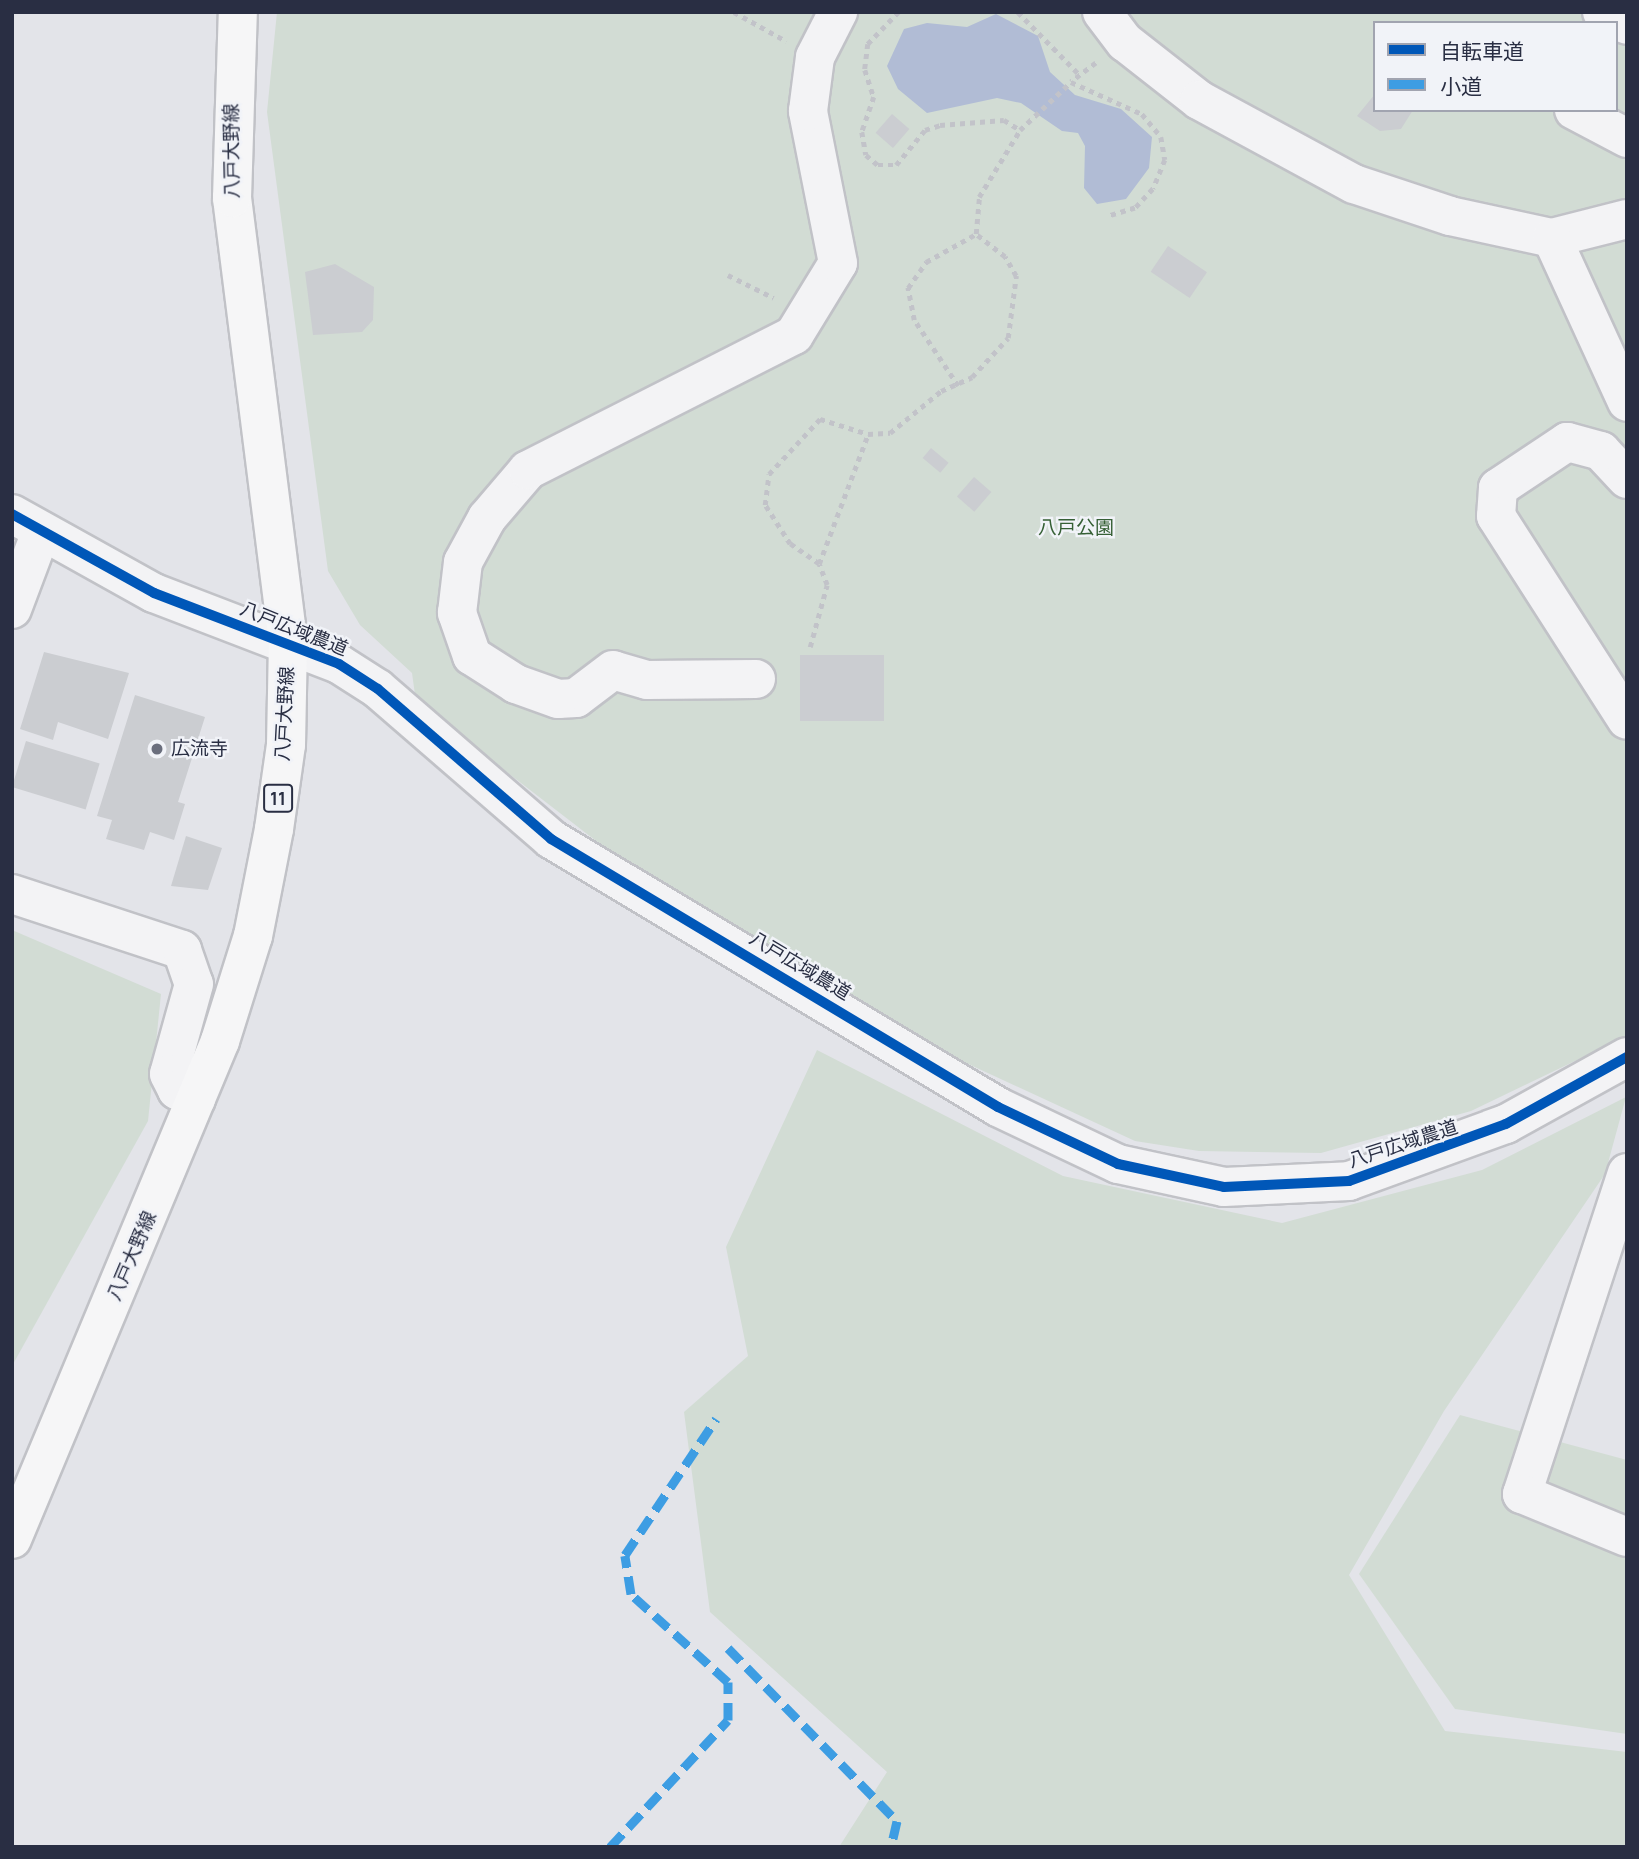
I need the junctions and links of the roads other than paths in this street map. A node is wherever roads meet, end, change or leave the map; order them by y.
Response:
1 (238, 12) edge
2 (838, 12) edge
3 (1102, 12) edge
4 (1602, 12) edge
5 (1627, 25) edge
6 (1579, 112) edge
7 (1623, 128) edge
8 (1627, 219) edge
9 (1552, 238) junction
10 (1627, 402) edge
11 (1627, 480) edge
12 (27, 523) edge
13 (12, 609) edge
14 (288, 641) junction
15 (756, 679) dead end
16 (1627, 720) edge
17 (12, 894) edge
18 (1627, 1057) edge
19 (196, 1099) junction
20 (1627, 1173) edge
21 (1627, 1537) edge
22 (12, 1539) edge

1 - 14 main road, 八戸大野線 / 11
2 - 15 street
3 - 9 street
4 - 5 street
6 - 7 street
8 - 9 street
9 - 10 street
11 - 16 street
12 - 13 street
12 - 14 street, 八戸広域農道
14 - 18 street, 八戸広域農道
14 - 19 main road, 八戸大野線 / 11
17 - 19 street
19 - 22 main road, 八戸大野線 / 11
20 - 21 street

